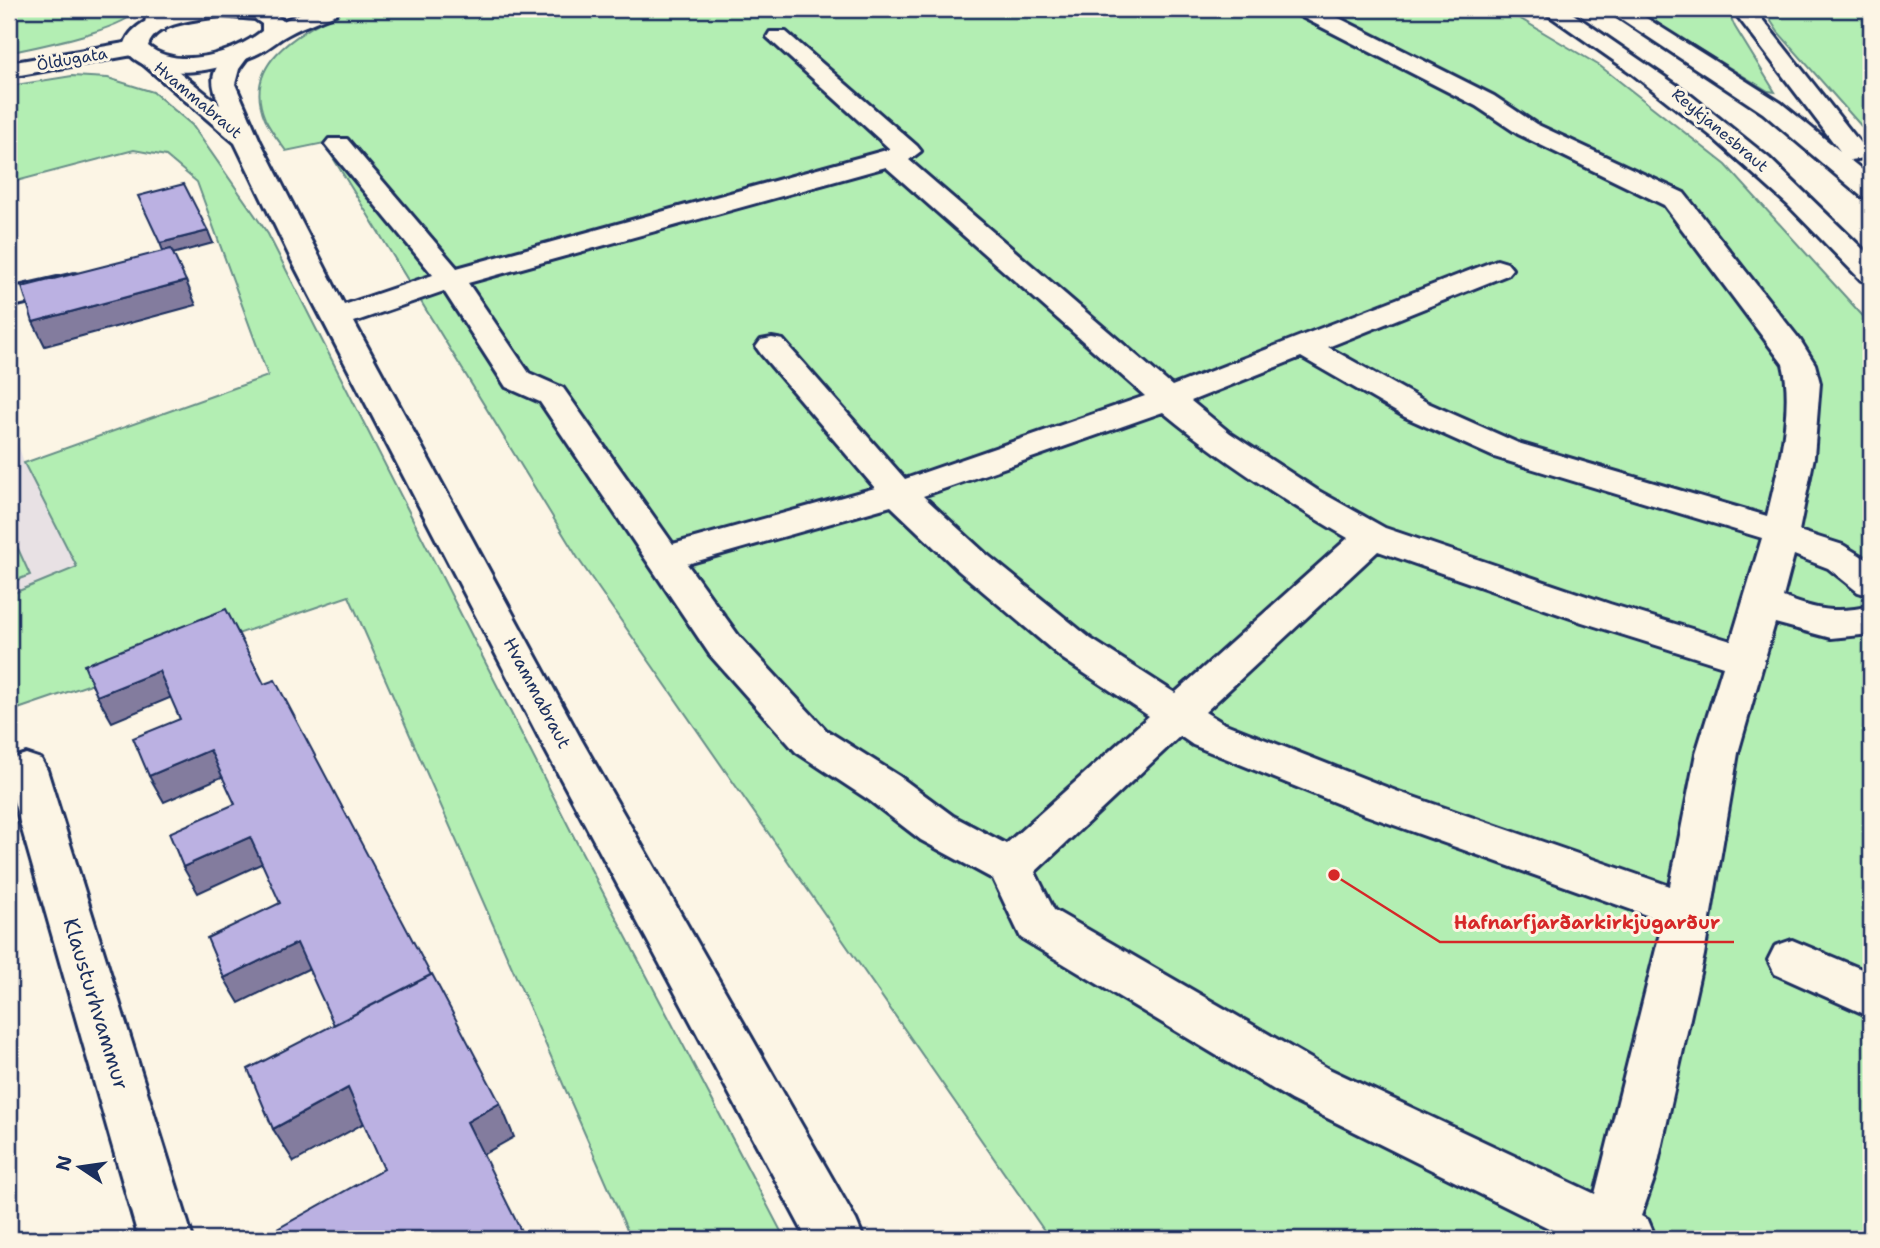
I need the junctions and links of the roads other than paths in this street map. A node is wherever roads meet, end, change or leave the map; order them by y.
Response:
1 (220, 9) edge
2 (328, 9) edge
3 (1304, 9) edge
4 (1617, 9) edge
5 (1743, 9) edge
6 (269, 11) edge
7 (1542, 12) edge
8 (157, 17) edge
9 (274, 33) junction
10 (778, 37) dead end
11 (143, 53) junction
12 (238, 54) junction
13 (9, 70) edge
14 (247, 141) junction
15 (338, 144) dead end
16 (891, 159) junction
17 (1871, 174) edge
18 (1871, 190) edge
19 (1497, 269) dead end
20 (1871, 274) edge
21 (96, 278) edge
22 (451, 279) junction
23 (9, 298) edge
24 (338, 317) junction
25 (1303, 345) junction
26 (772, 347) dead end
27 (1168, 399) junction
28 (898, 493) junction
29 (1372, 536) junction
30 (1781, 536) junction
31 (665, 558) junction
32 (1871, 583) edge
33 (1761, 602) junction
34 (1871, 619) edge
35 (1745, 659) junction
36 (1178, 713) junction
37 (26, 769) dead end
38 (1010, 867) junction
39 (1688, 911) junction
40 (1792, 960) dead end
41 (1871, 996) edge
42 (1615, 1237) edge
43 (166, 1239) edge
44 (837, 1239) edge

1 - 6 main road
1 - 8 main road
2 - 9 main road, Öldugata
3 - 30 main road
4 - 18 main road
5 - 17 main road
6 - 9 main road
7 - 20 main road, Reykjanesbraut
8 - 11 main road
9 - 12 main road, Öldugata
10 - 16 main road
11 - 12 main road, Öldugata
11 - 13 main road, Öldugata
11 - 14 main road, Hvammabraut
12 - 14 main road, Hvammabraut
14 - 24 main road, Hvammabraut
15 - 22 main road
16 - 22 main road
16 - 27 main road
19 - 25 main road
21 - 23 main road
22 - 24 main road
22 - 31 main road
24 - 44 main road, Hvammabraut
25 - 27 main road
25 - 30 main road
26 - 28 main road
27 - 28 main road
27 - 29 main road
28 - 31 main road
28 - 36 main road
29 - 35 main road
29 - 36 main road
30 - 32 main road
30 - 33 main road
31 - 38 main road
33 - 34 main road
33 - 35 main road
35 - 39 main road
36 - 38 main road
36 - 39 main road
37 - 43 main road, Klausturhvammur
38 - 42 main road
39 - 42 main road
40 - 41 main road

